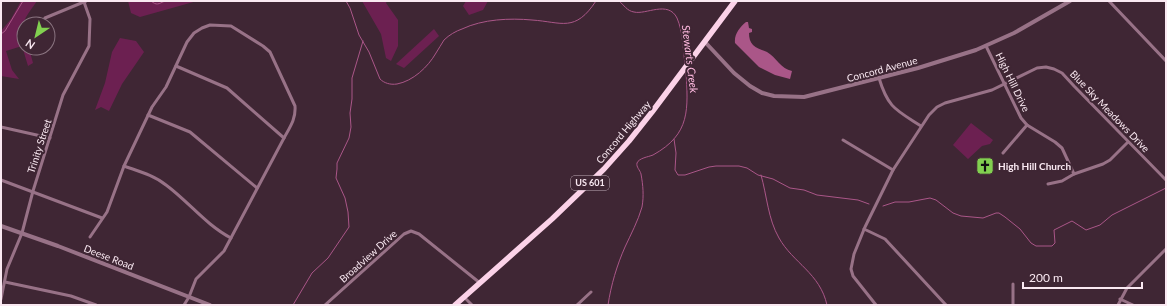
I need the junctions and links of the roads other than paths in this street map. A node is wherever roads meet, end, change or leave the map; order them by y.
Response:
1 (85, 1) edge
2 (735, 1) edge
3 (1070, 1) edge
4 (1109, 1) edge
5 (50, 16) edge
6 (704, 42) junction
7 (986, 46) junction
8 (1166, 61) edge
9 (176, 66) junction
10 (879, 78) junction
11 (1004, 84) junction
12 (148, 115) junction
13 (1027, 125) junction
14 (921, 126) junction
15 (1, 127) edge
16 (50, 138) junction
17 (284, 138) junction
18 (843, 140) dead end
19 (1128, 142) junction
20 (1003, 153) dead end
21 (124, 166) junction
22 (893, 170) junction
23 (1074, 174) junction
24 (1, 180) edge
25 (1166, 180) edge
26 (1048, 184) dead end
27 (257, 188) junction
28 (33, 191) junction
29 (102, 218) junction
30 (1, 226) edge
31 (864, 229) junction
32 (22, 233) junction
33 (90, 237) dead end
34 (231, 238) junction
35 (1165, 252) edge
36 (5, 282) junction
37 (480, 283) junction
38 (1013, 284) dead end
39 (591, 292) dead end
40 (189, 297) junction
41 (464, 297) junction
42 (1, 299) edge
43 (1120, 299) junction
44 (96, 305) edge
45 (184, 305) edge
46 (210, 305) edge
47 (325, 305) edge
48 (455, 305) edge
49 (472, 305) edge
50 (577, 305) edge
51 (876, 305) edge
52 (946, 305) edge
53 (1013, 305) edge
54 (1118, 305) edge
55 (1133, 305) edge

1 - 5 street
1 - 16 street, Trinity Street
2 - 6 highway, US 601
3 - 7 street, Concord Avenue
4 - 8 street
6 - 10 street, Concord Avenue
6 - 37 highway, Concord Highway / US 601
7 - 10 street, Concord Avenue
7 - 11 street, High Hill Drive
9 - 12 street
9 - 17 street
9 - 17 street
10 - 14 street
11 - 13 street, High Hill Drive
11 - 14 street, Blue Sky Meadows Drive
11 - 19 street, Blue Sky Meadows Drive
12 - 21 street
12 - 27 street
13 - 20 street
13 - 23 street, High Hill Drive
14 - 22 street, Blue Sky Meadows Drive
15 - 16 street
16 - 28 street, Trinity Street
17 - 27 street
18 - 22 street
19 - 23 street
19 - 25 street, Blue Sky Meadows Drive
21 - 29 street
21 - 34 street
22 - 31 street, Blue Sky Meadows Drive
23 - 26 street
24 - 28 street
27 - 34 street
28 - 29 street
28 - 32 street, Trinity Street
29 - 33 street
30 - 32 street, Deese Road
31 - 51 street, Blue Sky Meadows Drive
31 - 52 street
32 - 36 street, Trinity Street
32 - 40 street, Deese Road
34 - 40 street
35 - 43 street
36 - 42 street, Trinity Street
36 - 44 street
37 - 41 highway, Concord Highway / US 601
37 - 47 street, Broadview Drive
38 - 53 street
39 - 50 street
40 - 45 street
40 - 46 street, Deese Road
41 - 48 highway, Concord Highway / US 601
41 - 49 street
43 - 54 street
43 - 55 street

